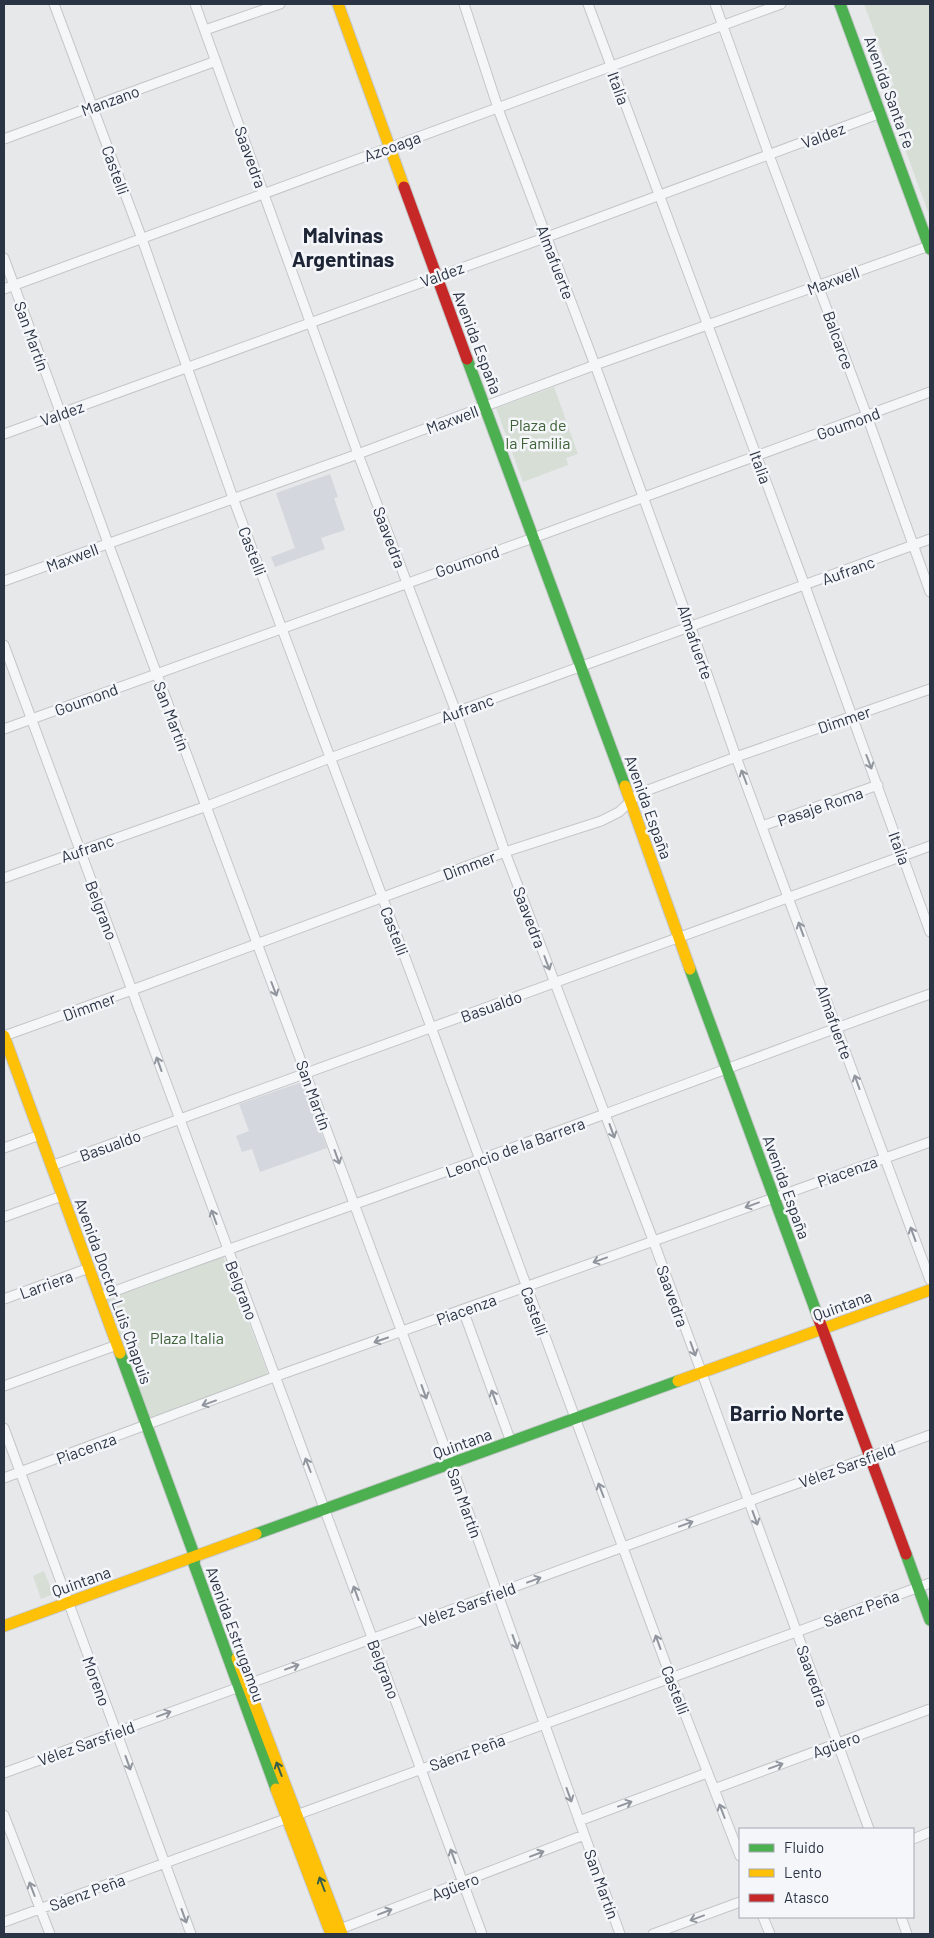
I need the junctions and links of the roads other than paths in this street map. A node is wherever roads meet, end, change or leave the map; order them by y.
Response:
1 (54, 4) edge
2 (195, 4) edge
3 (280, 4) edge
4 (338, 4) edge
5 (464, 4) edge
6 (588, 4) edge
7 (715, 4) edge
8 (781, 4) edge
9 (840, 4) edge
10 (722, 25) junction
11 (205, 30) junction
12 (216, 61) junction
13 (611, 65) junction
14 (93, 106) junction
15 (498, 107) junction
16 (880, 113) junction
17 (4, 138) edge
18 (389, 147) junction
19 (769, 155) junction
20 (265, 193) junction
21 (659, 196) junction
22 (547, 237) junction
23 (142, 239) junction
24 (930, 247) edge
25 (4, 258) edge
26 (436, 276) junction
27 (14, 285) junction
28 (818, 286) junction
29 (4, 289) edge
30 (312, 323) junction
31 (706, 326) junction
32 (595, 365) junction
33 (188, 368) junction
34 (930, 392) edge
35 (486, 406) junction
36 (61, 414) junction
37 (867, 416) junction
38 (4, 434) edge
39 (358, 454) junction
40 (757, 456) junction
41 (233, 498) junction
42 (644, 498) junction
43 (533, 538) junction
44 (930, 539) edge
45 (108, 543) junction
46 (913, 546) junction
47 (4, 582) edge
48 (406, 583) junction
49 (805, 586) junction
50 (930, 592) edge
51 (281, 628) junction
52 (691, 628) junction
53 (4, 645) edge
54 (581, 666) junction
55 (156, 674) junction
56 (930, 690) edge
57 (456, 712) junction
58 (851, 717) junction
59 (30, 719) junction
60 (4, 729) edge
61 (736, 757) junction
62 (330, 758) junction
63 (878, 785) junction
64 (631, 802) junction
65 (207, 806) junction
66 (762, 826) junction
67 (930, 846) edge
68 (80, 850) junction
69 (504, 852) junction
70 (903, 856) junction
71 (4, 878) edge
72 (789, 897) junction
73 (382, 898) junction
74 (930, 932) edge
75 (678, 937) junction
76 (256, 943) junction
77 (555, 983) junction
78 (132, 990) junction
79 (930, 994) edge
80 (837, 1027) junction
81 (431, 1028) junction
82 (4, 1036) edge
83 (726, 1069) junction
84 (306, 1073) junction
85 (606, 1114) junction
86 (179, 1120) junction
87 (40, 1135) junction
88 (930, 1142) edge
89 (4, 1148) edge
90 (885, 1158) junction
91 (480, 1160) junction
92 (51, 1166) junction
93 (62, 1196) junction
94 (774, 1198) junction
95 (355, 1204) junction
96 (4, 1217) edge
97 (653, 1240) junction
98 (226, 1249) junction
99 (89, 1268) junction
100 (930, 1280) edge
101 (526, 1287) junction
102 (930, 1290) edge
103 (99, 1297) junction
104 (4, 1299) edge
105 (463, 1310) junction
106 (823, 1329) junction
107 (402, 1332) junction
108 (117, 1345) junction
109 (702, 1373) junction
110 (274, 1377) junction
111 (4, 1386) edge
112 (575, 1419) junction
113 (146, 1426) junction
114 (4, 1428) edge
115 (930, 1435) edge
116 (511, 1442) junction
117 (870, 1457) junction
118 (451, 1464) junction
119 (20, 1472) junction
120 (4, 1478) edge
121 (749, 1501) junction
122 (325, 1510) junction
123 (623, 1547) junction
124 (195, 1557) junction
125 (930, 1583) edge
126 (918, 1588) junction
127 (497, 1593) junction
128 (68, 1603) junction
129 (930, 1620) edge
130 (4, 1626) edge
131 (796, 1632) junction
132 (373, 1638) junction
133 (671, 1678) junction
134 (242, 1685) junction
135 (930, 1709) edge
136 (544, 1724) junction
137 (116, 1732) junction
138 (837, 1743) junction
139 (422, 1768) junction
140 (4, 1773) edge
141 (708, 1773) junction
142 (714, 1789) junction
143 (4, 1815) edge
144 (291, 1817) junction
145 (579, 1821) junction
146 (869, 1828) edge
147 (930, 1832) edge
148 (584, 1836) junction
149 (914, 1839) edge
150 (739, 1853) edge
151 (165, 1864) junction
152 (463, 1883) junction
153 (739, 1902) edge
154 (40, 1909) junction
155 (764, 1918) edge
156 (901, 1918) edge
157 (4, 1922) edge
158 (334, 1933) edge
159 (50, 1934) edge
160 (191, 1934) edge
161 (482, 1934) edge
162 (620, 1934) edge
163 (653, 1934) edge
164 (770, 1934) edge
165 (907, 1934) edge

1 - 14 street, Castelli
2 - 11 street, Saavedra
3 - 11 street
4 - 18 main road, Avenida España
5 - 15 street, Almafuerte
6 - 13 street, Italia
7 - 10 street, Balcarce
8 - 10 street, Azcoaga
9 - 16 main road, Avenida Santa Fe
10 - 13 street, Azcoaga
10 - 19 street, Balcarce
11 - 12 street, Saavedra
12 - 14 street, Manzano
12 - 20 street, Saavedra
13 - 15 street, Azcoaga
13 - 21 street, Italia
14 - 17 street, Manzano
14 - 23 street, Castelli
15 - 18 street, Azcoaga
15 - 22 street, Almafuerte
16 - 19 street, Valdez
16 - 24 main road, Avenida Santa Fe
18 - 20 street, Azcoaga
18 - 26 main road, Avenida España
19 - 21 street, Valdez
19 - 28 street, Balcarce
20 - 23 street, Azcoaga
20 - 30 street, Saavedra
21 - 22 street, Valdez
21 - 31 street, Italia
22 - 26 street, Valdez
22 - 32 street, Almafuerte
23 - 27 street, Azcoaga
23 - 33 street, Castelli
24 - 28 street, Maxwell
25 - 27 street, San Martín
26 - 30 street, Valdez
26 - 35 main road, Avenida España
27 - 29 street, Azcoaga
27 - 36 street, San Martín
28 - 31 street, Maxwell
28 - 37 street, Balcarce
30 - 33 street, Valdez
30 - 39 street, Saavedra
31 - 32 street, Maxwell
31 - 40 street, Italia
32 - 35 street, Maxwell
32 - 42 street, Almafuerte
33 - 36 street, Valdez
33 - 41 street, Castelli
34 - 37 street, Goumond
35 - 39 street, Maxwell
35 - 43 main road, Avenida España
36 - 38 street, Valdez
36 - 45 street, San Martín
37 - 40 street, Goumond
37 - 46 street, Balcarce
39 - 41 street, Maxwell
39 - 48 street, Saavedra
40 - 42 street, Goumond
40 - 49 street, Italia
41 - 45 street, Maxwell
41 - 51 street, Castelli
42 - 43 street, Goumond
42 - 52 street, Almafuerte
43 - 48 street, Goumond
43 - 54 main road, Avenida España
44 - 46 street, Aufranc
45 - 47 street, Maxwell
45 - 55 street, San Martín
46 - 49 street, Aufranc
46 - 50 street, Balcarce
48 - 51 street, Goumond
48 - 57 street, Saavedra
49 - 52 street, Aufranc
49 - 58 street, Italia
51 - 55 street, Goumond
51 - 62 street, Castelli
52 - 54 street, Aufranc
52 - 61 street, Almafuerte
53 - 59 street, Belgrano
54 - 57 street, Aufranc
54 - 64 main road, Avenida España
55 - 59 street, Goumond
55 - 65 street, San Martín
56 - 58 street, Dimmer
57 - 62 street, Aufranc
57 - 69 street, Saavedra
58 - 61 street, Dimmer
58 -> 63 street, Italia
59 - 60 street, Goumond
59 - 68 street, Belgrano
61 - 64 street, Dimmer
66 -> 61 street, Almafuerte
62 - 65 street, Aufranc
62 - 73 street, Castelli
63 - 66 street, Pasaje Roma
63 - 70 street, Italia
64 - 69 street, Dimmer
64 - 75 main road, Avenida España
65 - 68 street, Aufranc
65 - 76 street, San Martín
66 - 72 street, Almafuerte
67 - 70 street, Basualdo
68 - 71 street, Aufranc
68 - 78 street, Belgrano
69 - 73 street, Dimmer
69 -> 77 street, Saavedra
70 - 72 street, Basualdo
70 - 74 street, Italia
72 - 75 street, Basualdo
80 -> 72 street, Almafuerte
73 - 76 street, Dimmer
73 - 81 street, Castelli
75 - 77 street, Basualdo
75 - 83 main road, Avenida España
76 - 78 street, Dimmer
76 -> 84 street, San Martín
77 - 81 street, Basualdo
77 - 85 street, Saavedra
78 - 82 street, Dimmer
86 -> 78 street, Belgrano
79 - 80 street, Leoncio de la Barrera
80 - 83 street, Leoncio de la Barrera
90 -> 80 street, Almafuerte
81 - 84 street, Basualdo
81 - 91 street, Castelli
82 - 87 main road, Avenida Doctor Luis Chapuis
83 - 85 street, Leoncio de la Barrera
83 - 94 main road, Avenida España
84 - 86 street, Basualdo
84 -> 95 street, San Martín
85 - 91 street, Leoncio de la Barrera
85 -> 97 street, Saavedra
86 - 92 street, Basualdo
98 -> 86 street, Belgrano
87 - 89 street
87 - 92 main road, Avenida Doctor Luis Chapuis
88 - 90 street, Piacenza
90 - 94 street, Piacenza
100 -> 90 street, Almafuerte
91 - 95 street, Leoncio de la Barrera
91 - 101 street, Castelli
92 - 93 main road, Avenida Doctor Luis Chapuis
93 - 96 street
93 - 99 main road, Avenida Doctor Luis Chapuis
94 -> 97 street, Piacenza
94 - 106 main road, Avenida España
95 - 98 street, Leoncio de la Barrera
95 - 107 street, San Martín
97 -> 101 street, Piacenza
97 -> 109 street, Saavedra
98 - 103 street, Leoncio de la Barrera
98 - 110 street, Belgrano
99 - 103 main road, Avenida Doctor Luis Chapuis
99 - 104 street, Larriera
101 - 105 street, Piacenza
101 - 112 street, Castelli
102 - 106 main road, Quintana
103 - 108 main road, Avenida Doctor Luis Chapuis
105 - 107 street, Piacenza
116 -> 105 street
106 - 109 main road, Quintana
106 - 117 main road, Avenida España
107 -> 110 street, Piacenza
107 -> 118 street, San Martín
108 - 111 street
108 - 113 main road, Avenida Doctor Luis Chapuis
109 - 112 main road, Quintana
109 - 121 street, Saavedra
110 -> 113 street, Piacenza
122 -> 110 street, Belgrano
112 - 116 main road, Quintana
123 -> 112 street, Castelli
113 - 119 street, Piacenza
113 - 124 main road, Avenida Doctor Luis Chapuis
114 - 119 street, Moreno
115 - 117 street, Vélez Sarsfield
116 - 118 main road, Quintana
117 - 121 street, Vélez Sarsfield
117 - 126 main road, Avenida España
118 - 122 main road, Quintana
118 - 127 street, San Martín
119 - 120 street, Piacenza
119 - 128 street, Moreno
123 -> 121 street, Vélez Sarsfield
121 -> 131 street, Saavedra
122 - 124 main road, Quintana
132 -> 122 street, Belgrano
127 -> 123 street, Vélez Sarsfield
133 -> 123 street, Castelli
124 - 128 main road, Quintana
124 - 134 main road, Avenida Estrugamou
125 - 126 street, Sáenz Peña
126 - 129 main road, Avenida España
126 - 131 street, Sáenz Peña
127 - 132 street, Vélez Sarsfield
127 -> 136 street, San Martín
128 - 130 main road, Quintana
128 - 137 street, Moreno
131 - 133 street, Sáenz Peña
131 - 138 street, Saavedra
134 -> 132 street, Vélez Sarsfield
132 - 139 street, Belgrano
133 - 136 street, Sáenz Peña
133 - 141 street, Castelli
137 -> 134 street, Vélez Sarsfield
134 - 144 main road, Avenida Estrugamou
135 - 138 street, Agüero
136 - 139 street, Sáenz Peña
136 -> 145 street, San Martín
137 - 140 street, Vélez Sarsfield
137 -> 151 street, Moreno
142 -> 138 street, Agüero
138 - 146 street, Saavedra
139 - 144 street, Sáenz Peña
152 -> 139 street, Belgrano
141 - 142 street, Castelli
145 -> 141 street
150 -> 142 street, Castelli
154 -> 143 street
144 - 151 street, Sáenz Peña
144 - 158 main road, Avenida Estrugamou
145 - 148 street, San Martín
147 - 149 street
152 -> 148 street, Agüero
148 - 162 street, San Martín
151 - 154 street, Sáenz Peña
151 -> 160 street, Moreno
158 -> 152 street, Agüero
152 - 161 street, Belgrano
153 -> 163 street
154 - 157 street, Sáenz Peña
154 - 159 street
155 - 164 street
156 - 165 street

